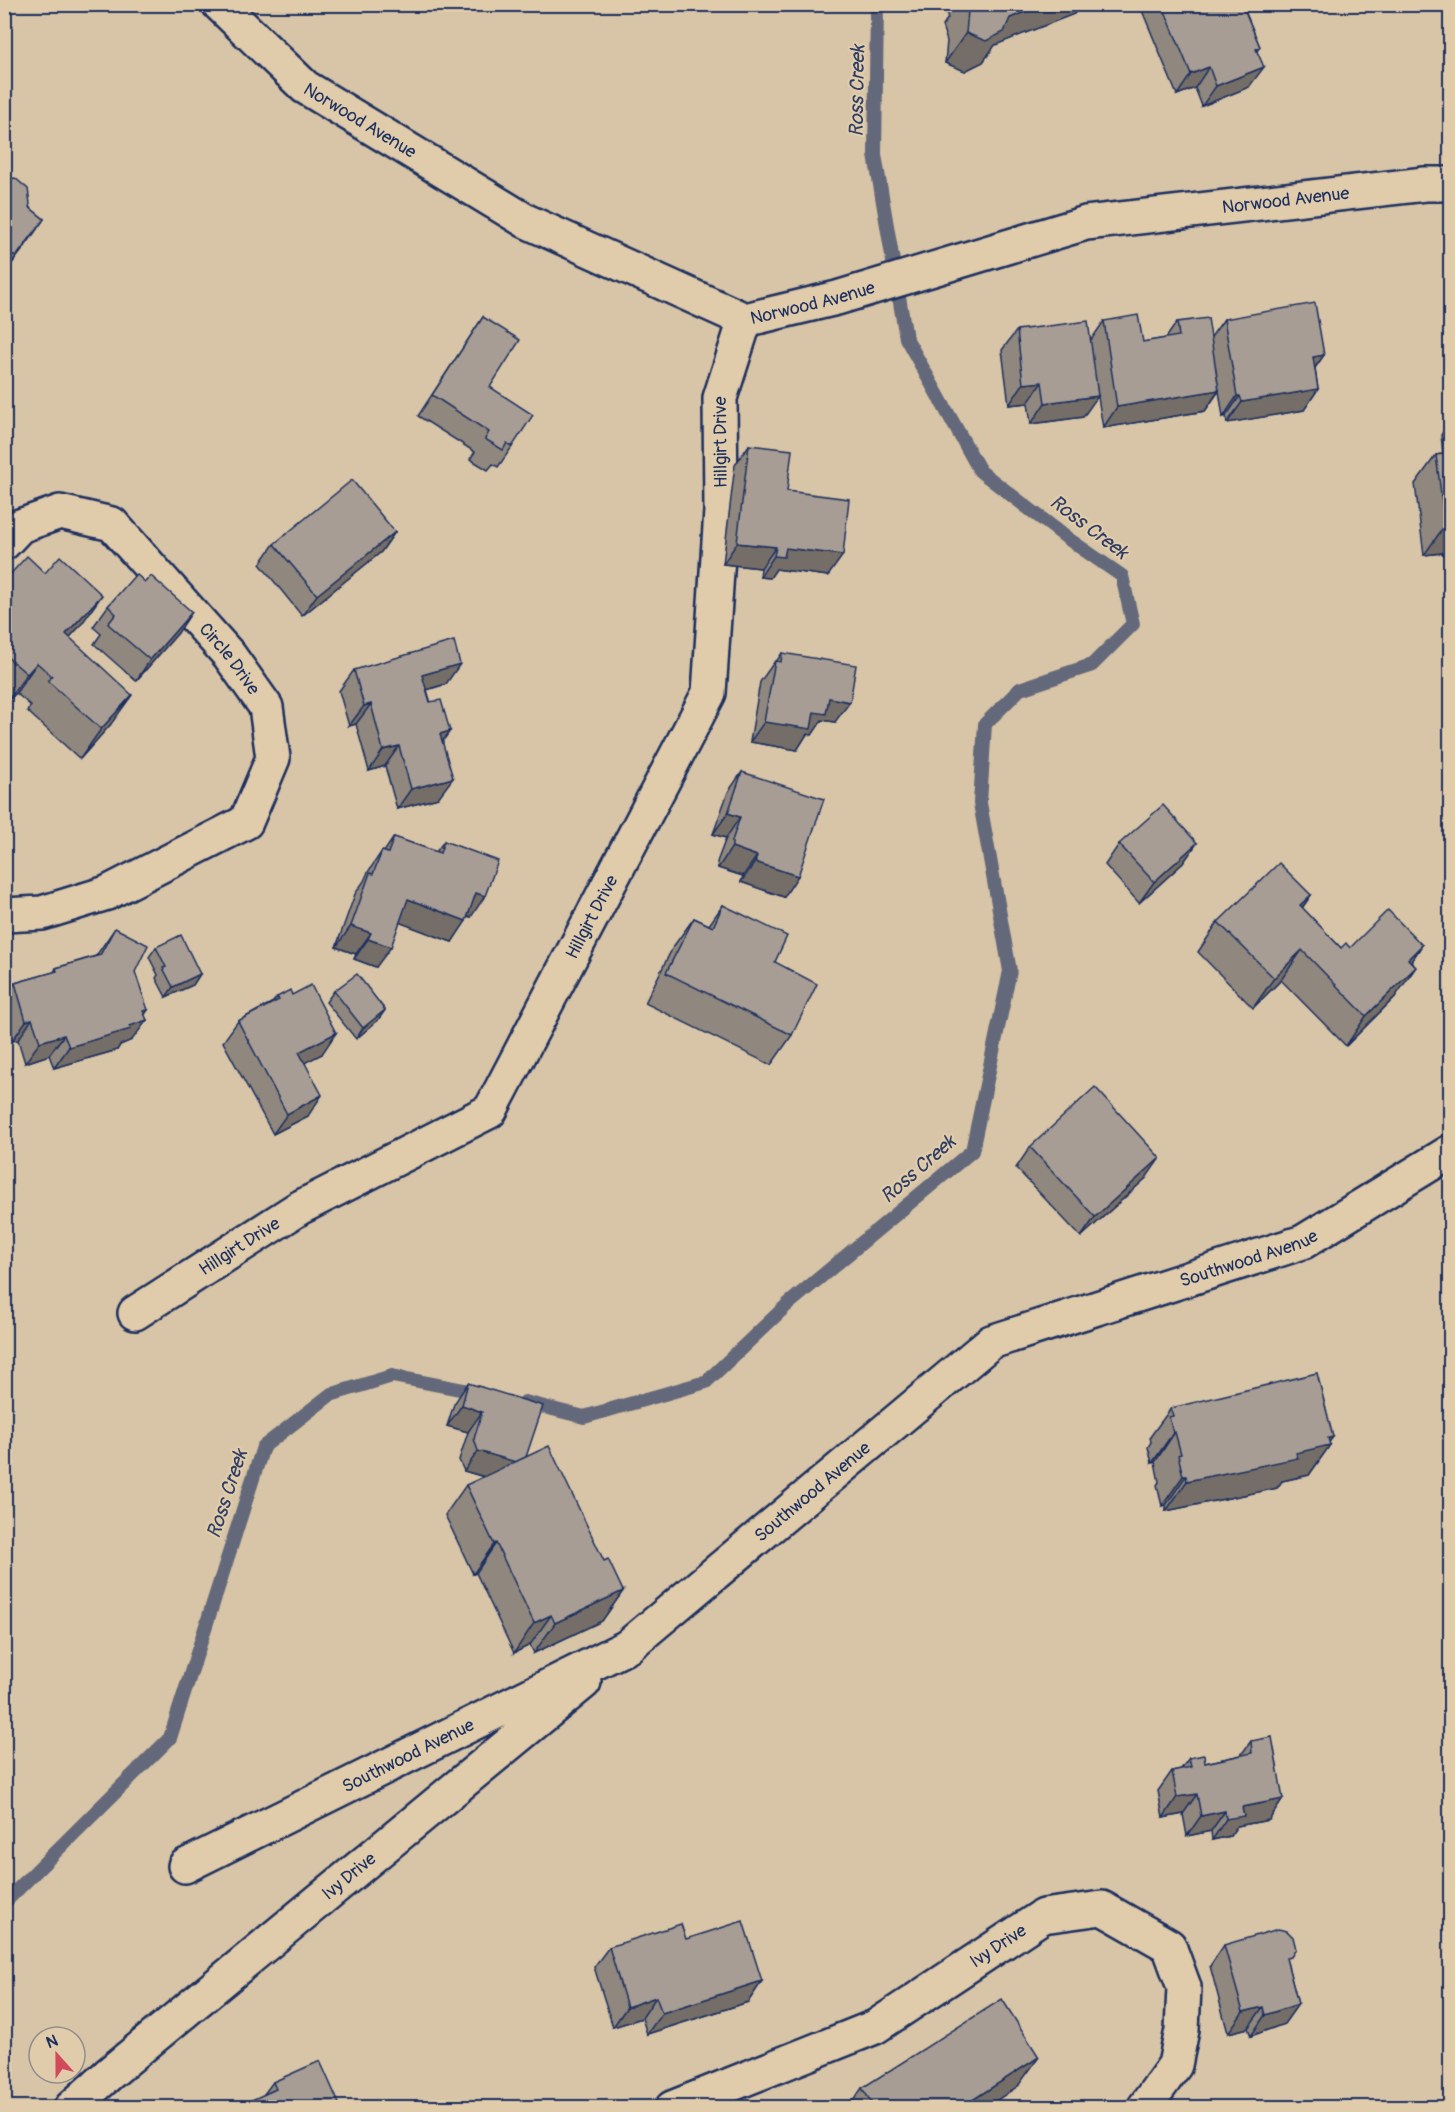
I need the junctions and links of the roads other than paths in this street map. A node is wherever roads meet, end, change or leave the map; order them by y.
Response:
1 (219, 4) edge
2 (1450, 184) edge
3 (745, 320) junction
4 (4, 543) edge
5 (4, 915) edge
6 (1450, 1152) edge
7 (135, 1313) dead end
8 (627, 1647) junction
9 (186, 1866) dead end
10 (71, 2108) edge
11 (672, 2108) edge
12 (1144, 2108) edge

1 - 3 street, Norwood Avenue
2 - 3 street, Norwood Avenue
3 - 7 street, Hillgirt Drive
4 - 5 street, Circle Drive
6 - 8 street, Southwood Avenue
8 - 9 street, Southwood Avenue
8 - 10 street, Ivy Drive
11 - 12 street, Ivy Drive

